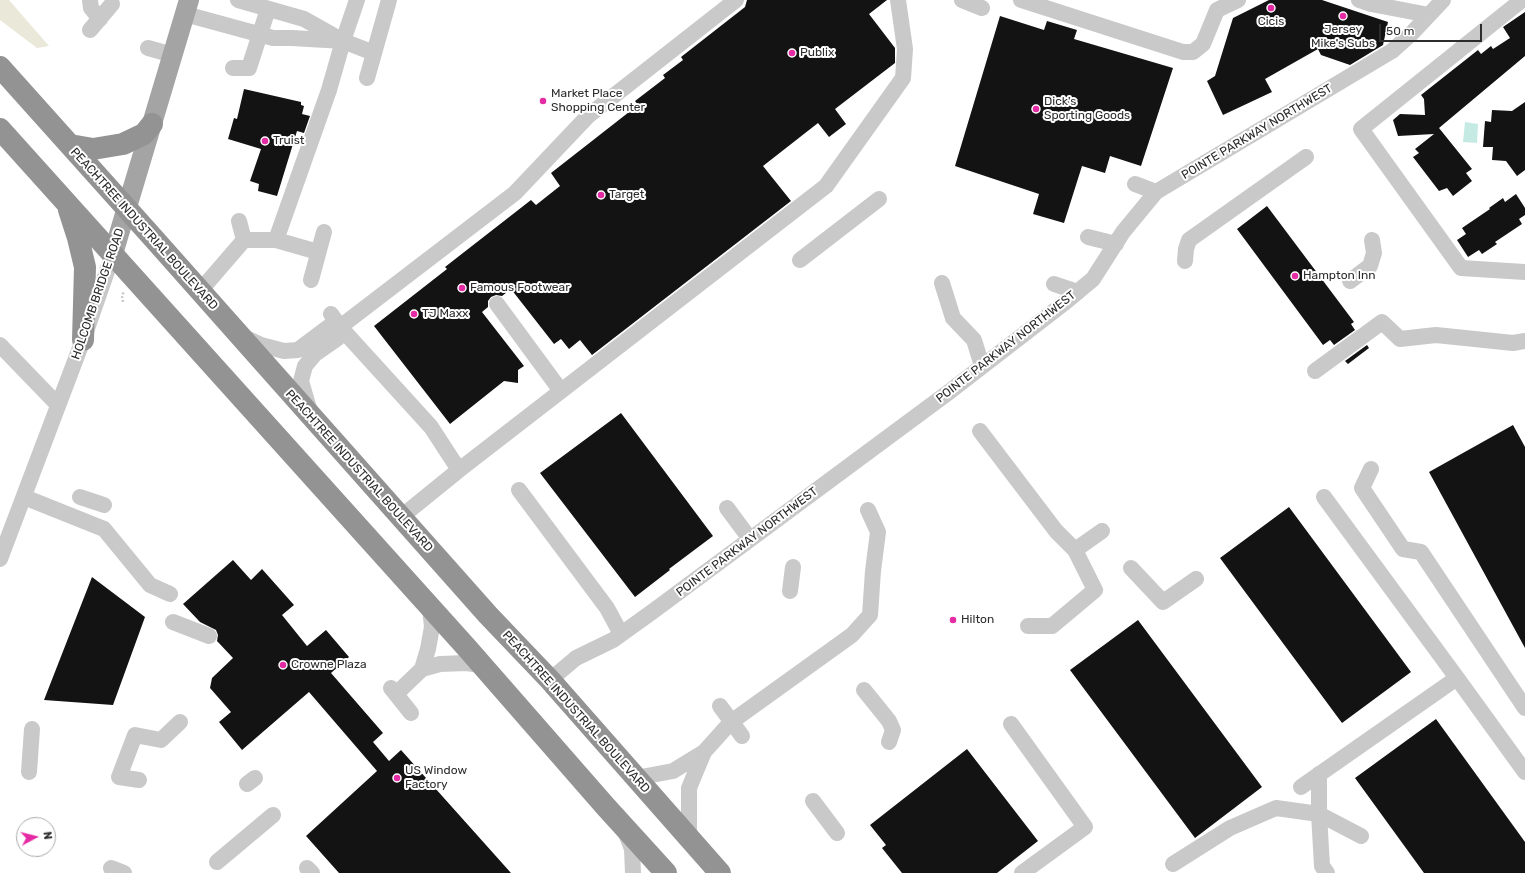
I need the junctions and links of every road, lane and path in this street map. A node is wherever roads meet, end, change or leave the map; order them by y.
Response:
1 (90, 0) edge
2 (238, 0) edge
3 (389, 0) edge
4 (736, 0) edge
5 (898, 0) edge
6 (962, 0) edge
7 (1022, 0) edge
8 (1238, 0) edge
9 (1360, 0) edge
10 (1443, 0) edge
11 (1522, 0) edge
12 (357, 1) edge
13 (112, 4) dead end
14 (982, 6) edge
15 (187, 7) edge
16 (268, 9) junction
17 (1429, 15) junction
18 (260, 35) junction
19 (343, 41) junction
20 (148, 48) dead end
21 (374, 53) junction
22 (173, 55) junction
23 (0, 67) edge
24 (233, 68) dead end
25 (367, 78) dead end
26 (152, 124) junction
27 (0, 129) edge
28 (70, 145) junction
29 (1306, 157) dead end
30 (1135, 184) dead end
31 (1156, 192) junction
32 (880, 199) dead end
33 (66, 201) junction
34 (127, 210) junction
35 (239, 221) dead end
36 (324, 232) dead end
37 (1088, 237) dead end
38 (244, 240) junction
39 (276, 240) junction
40 (1372, 240) dead end
41 (1116, 244) junction
42 (318, 252) junction
43 (113, 254) junction
44 (800, 260) dead end
45 (1185, 261) dead end
46 (1525, 272) edge
47 (311, 280) dead end
48 (1350, 281) dead end
49 (942, 284) dead end
50 (1054, 284) dead end
51 (200, 291) junction
52 (1078, 292) junction
53 (120, 294) dead end
54 (123, 302) dead end
55 (497, 304) dead end
56 (336, 320) junction
57 (240, 336) junction
58 (83, 340) junction
59 (1525, 341) edge
60 (0, 345) edge
61 (982, 366) junction
62 (1315, 371) dead end
63 (561, 391) junction
64 (58, 405) junction
65 (311, 416) junction
66 (980, 431) dead end
67 (1371, 469) dead end
68 (459, 470) junction
69 (520, 490) dead end
70 (24, 497) junction
71 (80, 497) dead end
72 (1324, 497) dead end
73 (104, 505) dead end
74 (727, 508) dead end
75 (868, 510) dead end
76 (401, 517) junction
77 (1102, 531) dead end
78 (750, 539) junction
79 (1075, 550) junction
80 (0, 559) edge
81 (793, 567) dead end
82 (1131, 568) dead end
83 (1196, 579) dead end
84 (790, 591) dead end
85 (170, 594) dead end
86 (430, 608) junction
87 (173, 622) dead end
88 (1028, 626) dead end
89 (621, 634) junction
90 (209, 636) dead end
91 (481, 665) junction
92 (422, 669) junction
93 (1457, 678) junction
94 (550, 680) junction
95 (864, 690) dead end
96 (720, 706) dead end
97 (1525, 708) edge
98 (412, 713) dead end
99 (180, 722) dead end
100 (731, 722) junction
101 (1011, 724) dead end
102 (32, 729) dead end
103 (742, 736) dead end
104 (890, 742) dead end
105 (704, 752) junction
106 (29, 772) dead end
107 (1525, 772) edge
108 (1319, 774) junction
109 (636, 778) junction
110 (139, 780) dead end
111 (1300, 786) dead end
112 (813, 801) dead end
113 (1319, 814) junction
114 (272, 816) dead end
115 (622, 824) junction
116 (837, 833) dead end
117 (1361, 836) dead end
118 (689, 838) junction
119 (217, 862) dead end
120 (1173, 864) dead end
121 (634, 873) edge
122 (666, 873) edge
123 (720, 873) edge
124 (1022, 873) edge
125 (1327, 873) edge

1 - 13 street
2 - 16 street
3 - 21 street
4 - 56 street
5 - 63 street
6 - 14 street
7 - 8 street
9 - 17 street
10 - 17 street, POINTE PARKWAY NORTHWEST
11 - 46 street
12 - 19 street
15 - 18 street
15 - 22 main road, HOLCOMB BRIDGE ROAD
16 - 18 street
16 - 19 street
17 - 31 street, POINTE PARKWAY NORTHWEST
18 - 19 street
18 - 24 street
19 - 21 street
19 - 39 street
20 - 22 street
21 - 25 street
22 - 26 main road, HOLCOMB BRIDGE ROAD
23 - 28 highway, PEACHTREE INDUSTRIAL BOULEVARD
26 - 28 highway
26 - 34 main road, HOLCOMB BRIDGE ROAD
27 - 33 highway
28 - 34 highway, PEACHTREE INDUSTRIAL BOULEVARD
29 - 45 street
30 - 31 street
31 - 41 street, POINTE PARKWAY NORTHWEST
32 - 44 street
33 - 43 highway
33 - 58 highway
34 - 43 main road, HOLCOMB BRIDGE ROAD
34 - 51 highway, PEACHTREE INDUSTRIAL BOULEVARD
35 - 38 street
36 - 42 street
37 - 41 street
38 - 39 street
38 - 51 street
39 - 42 street
40 - 48 street
41 - 52 street, POINTE PARKWAY NORTHWEST
42 - 47 street
43 - 58 street, HOLCOMB BRIDGE ROAD
43 - 86 highway
49 - 61 street
50 - 52 street
51 - 57 highway, PEACHTREE INDUSTRIAL BOULEVARD
52 - 61 street, POINTE PARKWAY NORTHWEST
53 - 54 path
55 - 63 street
56 - 57 street
56 - 65 street
56 - 68 street
57 - 65 highway, PEACHTREE INDUSTRIAL BOULEVARD
58 - 64 street, HOLCOMB BRIDGE ROAD
59 - 62 street
60 - 64 street
61 - 78 street, POINTE PARKWAY NORTHWEST
63 - 68 street
64 - 70 street, HOLCOMB BRIDGE ROAD
65 - 76 highway, PEACHTREE INDUSTRIAL BOULEVARD
66 - 79 street
67 - 97 street
68 - 76 street
69 - 89 street
70 - 80 street, HOLCOMB BRIDGE ROAD
70 - 85 street
71 - 73 street
72 - 93 street
74 - 78 street
75 - 100 street
76 - 94 highway, PEACHTREE INDUSTRIAL BOULEVARD
77 - 79 street
78 - 89 street, POINTE PARKWAY NORTHWEST
79 - 88 street
81 - 84 street
82 - 83 street
86 - 91 highway
86 - 92 street
87 - 90 street
89 - 94 street, POINTE PARKWAY NORTHWEST
91 - 92 street
91 - 115 highway
92 - 98 street
93 - 107 street
93 - 108 street
94 - 109 highway, PEACHTREE INDUSTRIAL BOULEVARD
95 - 104 street
96 - 100 street
99 - 110 street
100 - 103 street
100 - 105 street
101 - 124 street
102 - 106 street
105 - 109 street
105 - 118 street
108 - 111 street
108 - 113 street
109 - 118 highway, PEACHTREE INDUSTRIAL BOULEVARD
112 - 116 street
113 - 117 street
113 - 120 street
113 - 125 street
114 - 119 street
115 - 121 street
115 - 122 highway
118 - 123 highway, PEACHTREE INDUSTRIAL BOULEVARD

